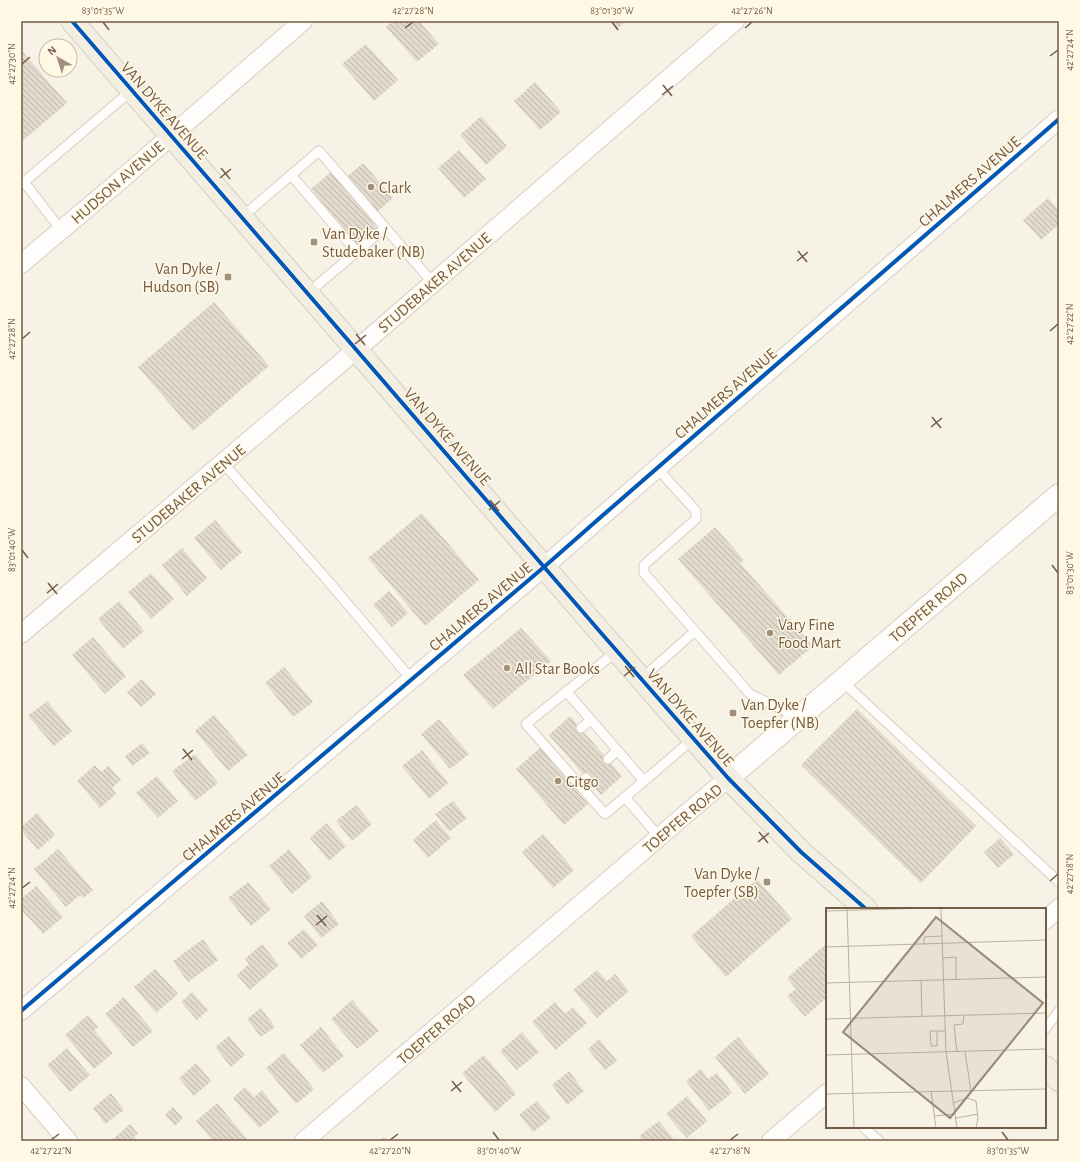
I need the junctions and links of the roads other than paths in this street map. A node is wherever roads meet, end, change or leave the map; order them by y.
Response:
1 (72, 21) edge
2 (303, 21) edge
3 (735, 21) edge
4 (132, 90) junction
5 (1059, 119) edge
6 (172, 136) junction
7 (291, 175) junction
8 (242, 216) junction
9 (385, 228) junction
10 (61, 230) junction
11 (356, 252) junction
12 (21, 264) edge
13 (433, 284) junction
14 (308, 293) junction
15 (357, 349) junction
16 (223, 463) junction
17 (658, 468) junction
18 (1059, 495) edge
19 (544, 567) junction
20 (694, 632) junction
21 (21, 634) edge
22 (617, 651) junction
23 (641, 679) junction
24 (412, 680) junction
25 (842, 681) junction
26 (566, 692) junction
27 (591, 720) junction
28 (796, 720) junction
29 (581, 728) dead end
30 (694, 738) junction
31 (560, 748) dead end
32 (618, 751) junction
33 (552, 754) junction
34 (608, 759) dead end
35 (586, 778) dead end
36 (728, 778) junction
37 (644, 781) junction
38 (579, 785) junction
39 (625, 797) junction
40 (659, 837) junction
41 (1059, 882) edge
42 (865, 908) edge
43 (1059, 908) edge
44 (1046, 919) edge
45 (21, 1011) edge
46 (1059, 1012) edge
47 (1046, 1028) edge
48 (1046, 1069) edge
49 (1059, 1080) edge
50 (21, 1086) edge
51 (826, 1094) edge
52 (864, 1128) edge
53 (68, 1141) edge
54 (304, 1141) edge
55 (770, 1141) edge
56 (879, 1141) edge

1 - 4 main road, VAN DYKE AVENUE
2 - 6 street, HUDSON AVENUE
3 - 13 street, STUDEBAKER AVENUE
4 - 6 main road, VAN DYKE AVENUE
4 - 10 lane
5 - 17 street, CHALMERS AVENUE
6 - 8 main road, VAN DYKE AVENUE
6 - 10 street, HUDSON AVENUE
7 - 8 lane
7 - 9 lane
7 - 11 lane
8 - 14 main road, VAN DYKE AVENUE
9 - 11 lane
9 - 13 lane
10 - 12 street, HUDSON AVENUE
11 - 14 lane
13 - 15 street, STUDEBAKER AVENUE
14 - 15 main road, VAN DYKE AVENUE
15 - 16 street, STUDEBAKER AVENUE
15 - 19 main road, VAN DYKE AVENUE
16 - 21 street, STUDEBAKER AVENUE
16 - 24 lane
17 - 19 street, CHALMERS AVENUE
17 - 20 lane
18 - 25 street, TOEPFER ROAD
19 - 22 main road, VAN DYKE AVENUE
19 - 24 street, CHALMERS AVENUE
20 - 23 lane
20 - 28 lane
22 - 23 main road, VAN DYKE AVENUE
22 - 26 lane
23 - 30 main road, VAN DYKE AVENUE
24 - 45 street, CHALMERS AVENUE
25 - 28 street, TOEPFER ROAD
25 - 41 lane
26 - 27 lane
26 - 33 lane
27 - 29 lane
27 - 32 lane
28 - 36 street, TOEPFER ROAD
30 - 36 main road, VAN DYKE AVENUE
30 - 37 lane
31 - 33 lane
32 - 34 lane
32 - 37 lane
33 - 38 lane
35 - 38 lane
36 - 40 street, TOEPFER ROAD
36 - 42 main road, VAN DYKE AVENUE
37 - 39 lane
38 - 39 lane
39 - 40 lane
40 - 54 street, TOEPFER ROAD
43 - 44 street
46 - 47 lane
48 - 49 main road
50 - 53 street
51 - 55 street
52 - 56 lane

